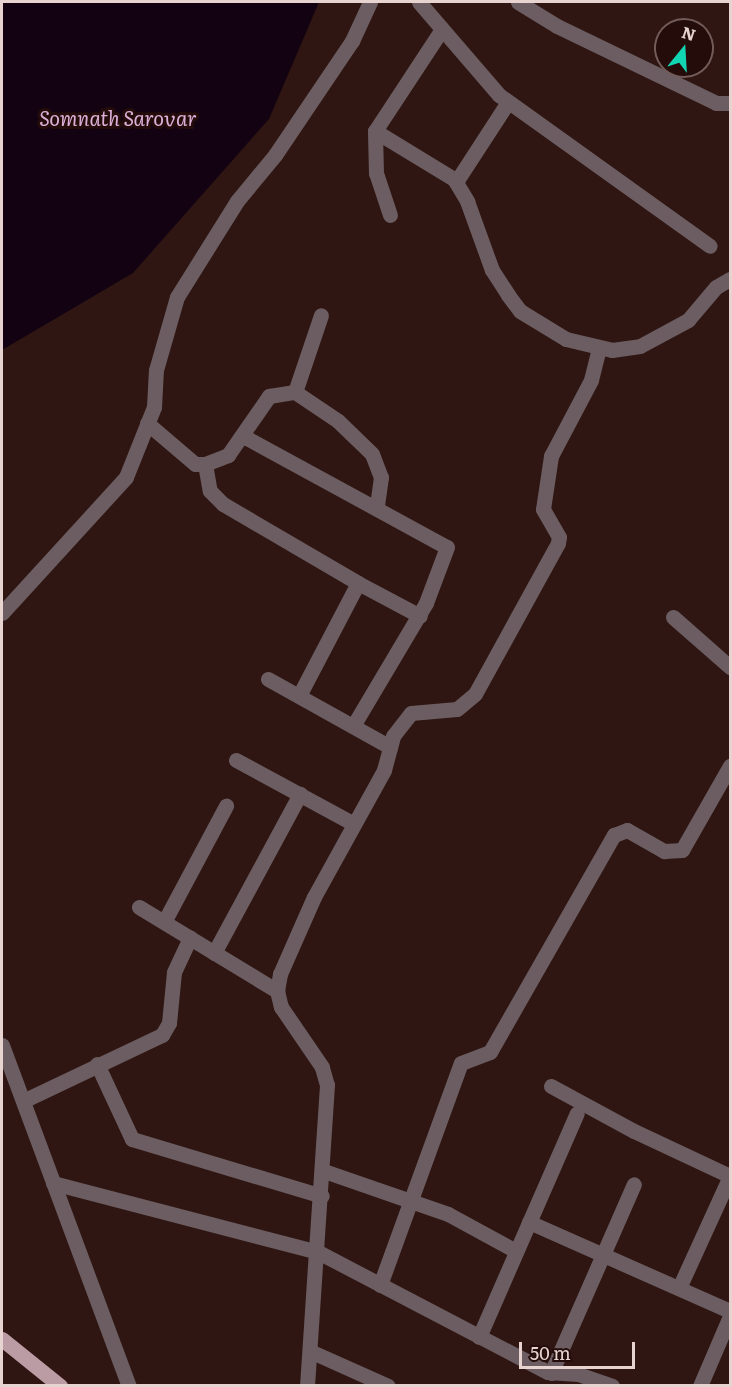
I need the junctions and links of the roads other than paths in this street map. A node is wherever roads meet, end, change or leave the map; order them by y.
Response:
1 (369, 2) edge
2 (419, 2) edge
3 (518, 2) edge
4 (442, 29) junction
5 (508, 102) junction
6 (730, 104) edge
7 (375, 131) junction
8 (456, 182) junction
9 (390, 215) dead end
10 (710, 246) dead end
11 (730, 279) edge
12 (321, 315) dead end
13 (599, 349) junction
14 (295, 392) junction
15 (147, 423) junction
16 (243, 436) junction
17 (205, 464) junction
18 (377, 507) junction
19 (358, 583) junction
20 (2, 613) edge
21 (420, 616) junction
22 (673, 617) dead end
23 (730, 667) edge
24 (268, 679) dead end
25 (298, 696) junction
26 (353, 726) junction
27 (390, 747) junction
28 (236, 760) dead end
29 (730, 766) edge
30 (300, 794) junction
31 (226, 806) dead end
32 (354, 824) junction
33 (139, 907) dead end
34 (164, 922) junction
35 (190, 938) junction
36 (214, 953) junction
37 (277, 991) junction
38 (2, 1045) edge
39 (97, 1064) junction
40 (551, 1086) dead end
41 (25, 1100) junction
42 (577, 1113) dead end
43 (324, 1171) junction
44 (730, 1176) edge
45 (53, 1183) junction
46 (634, 1184) dead end
47 (322, 1196) junction
48 (413, 1200) junction
49 (529, 1222) junction
50 (516, 1251) junction
51 (318, 1252) junction
52 (605, 1254) junction
53 (380, 1285) junction
54 (679, 1288) junction
55 (730, 1311) edge
56 (730, 1316) edge
57 (479, 1336) junction
58 (2, 1339) edge
59 (312, 1352) junction
60 (551, 1373) junction
61 (60, 1386) edge
62 (129, 1386) edge
63 (307, 1386) edge
64 (388, 1386) edge
65 (612, 1386) edge
66 (700, 1386) edge

1 - 15 street
2 - 4 street
3 - 6 street
4 - 5 street
4 - 7 street
5 - 8 street
5 - 10 street
7 - 8 street
7 - 9 street
8 - 13 street
11 - 13 street
12 - 14 street
13 - 27 street
14 - 16 street
14 - 18 street
15 - 17 street
15 - 20 street
16 - 17 street
16 - 18 street
17 - 19 street
18 - 21 street
19 - 21 street
19 - 25 street
21 - 26 street
22 - 23 street
24 - 25 street
25 - 26 street
26 - 27 street
27 - 32 street
28 - 30 street
29 - 48 street
30 - 32 street
30 - 36 street
31 - 34 street
32 - 37 street
33 - 34 street
34 - 35 street
35 - 36 street
35 - 39 street
36 - 37 street
37 - 43 street
38 - 41 street
39 - 41 street
39 - 47 street
40 - 44 street
41 - 45 street
42 - 49 street
43 - 47 street
43 - 48 street
44 - 54 street
45 - 51 street
45 - 62 street
46 - 52 street
47 - 51 street
48 - 50 street
48 - 53 street
49 - 50 street
49 - 52 street
50 - 57 street
51 - 53 street
51 - 59 street
52 - 54 street
52 - 60 street
53 - 57 street
54 - 55 street
56 - 66 street
57 - 60 street
58 - 61 main road
59 - 63 street
59 - 64 street
60 - 65 street

